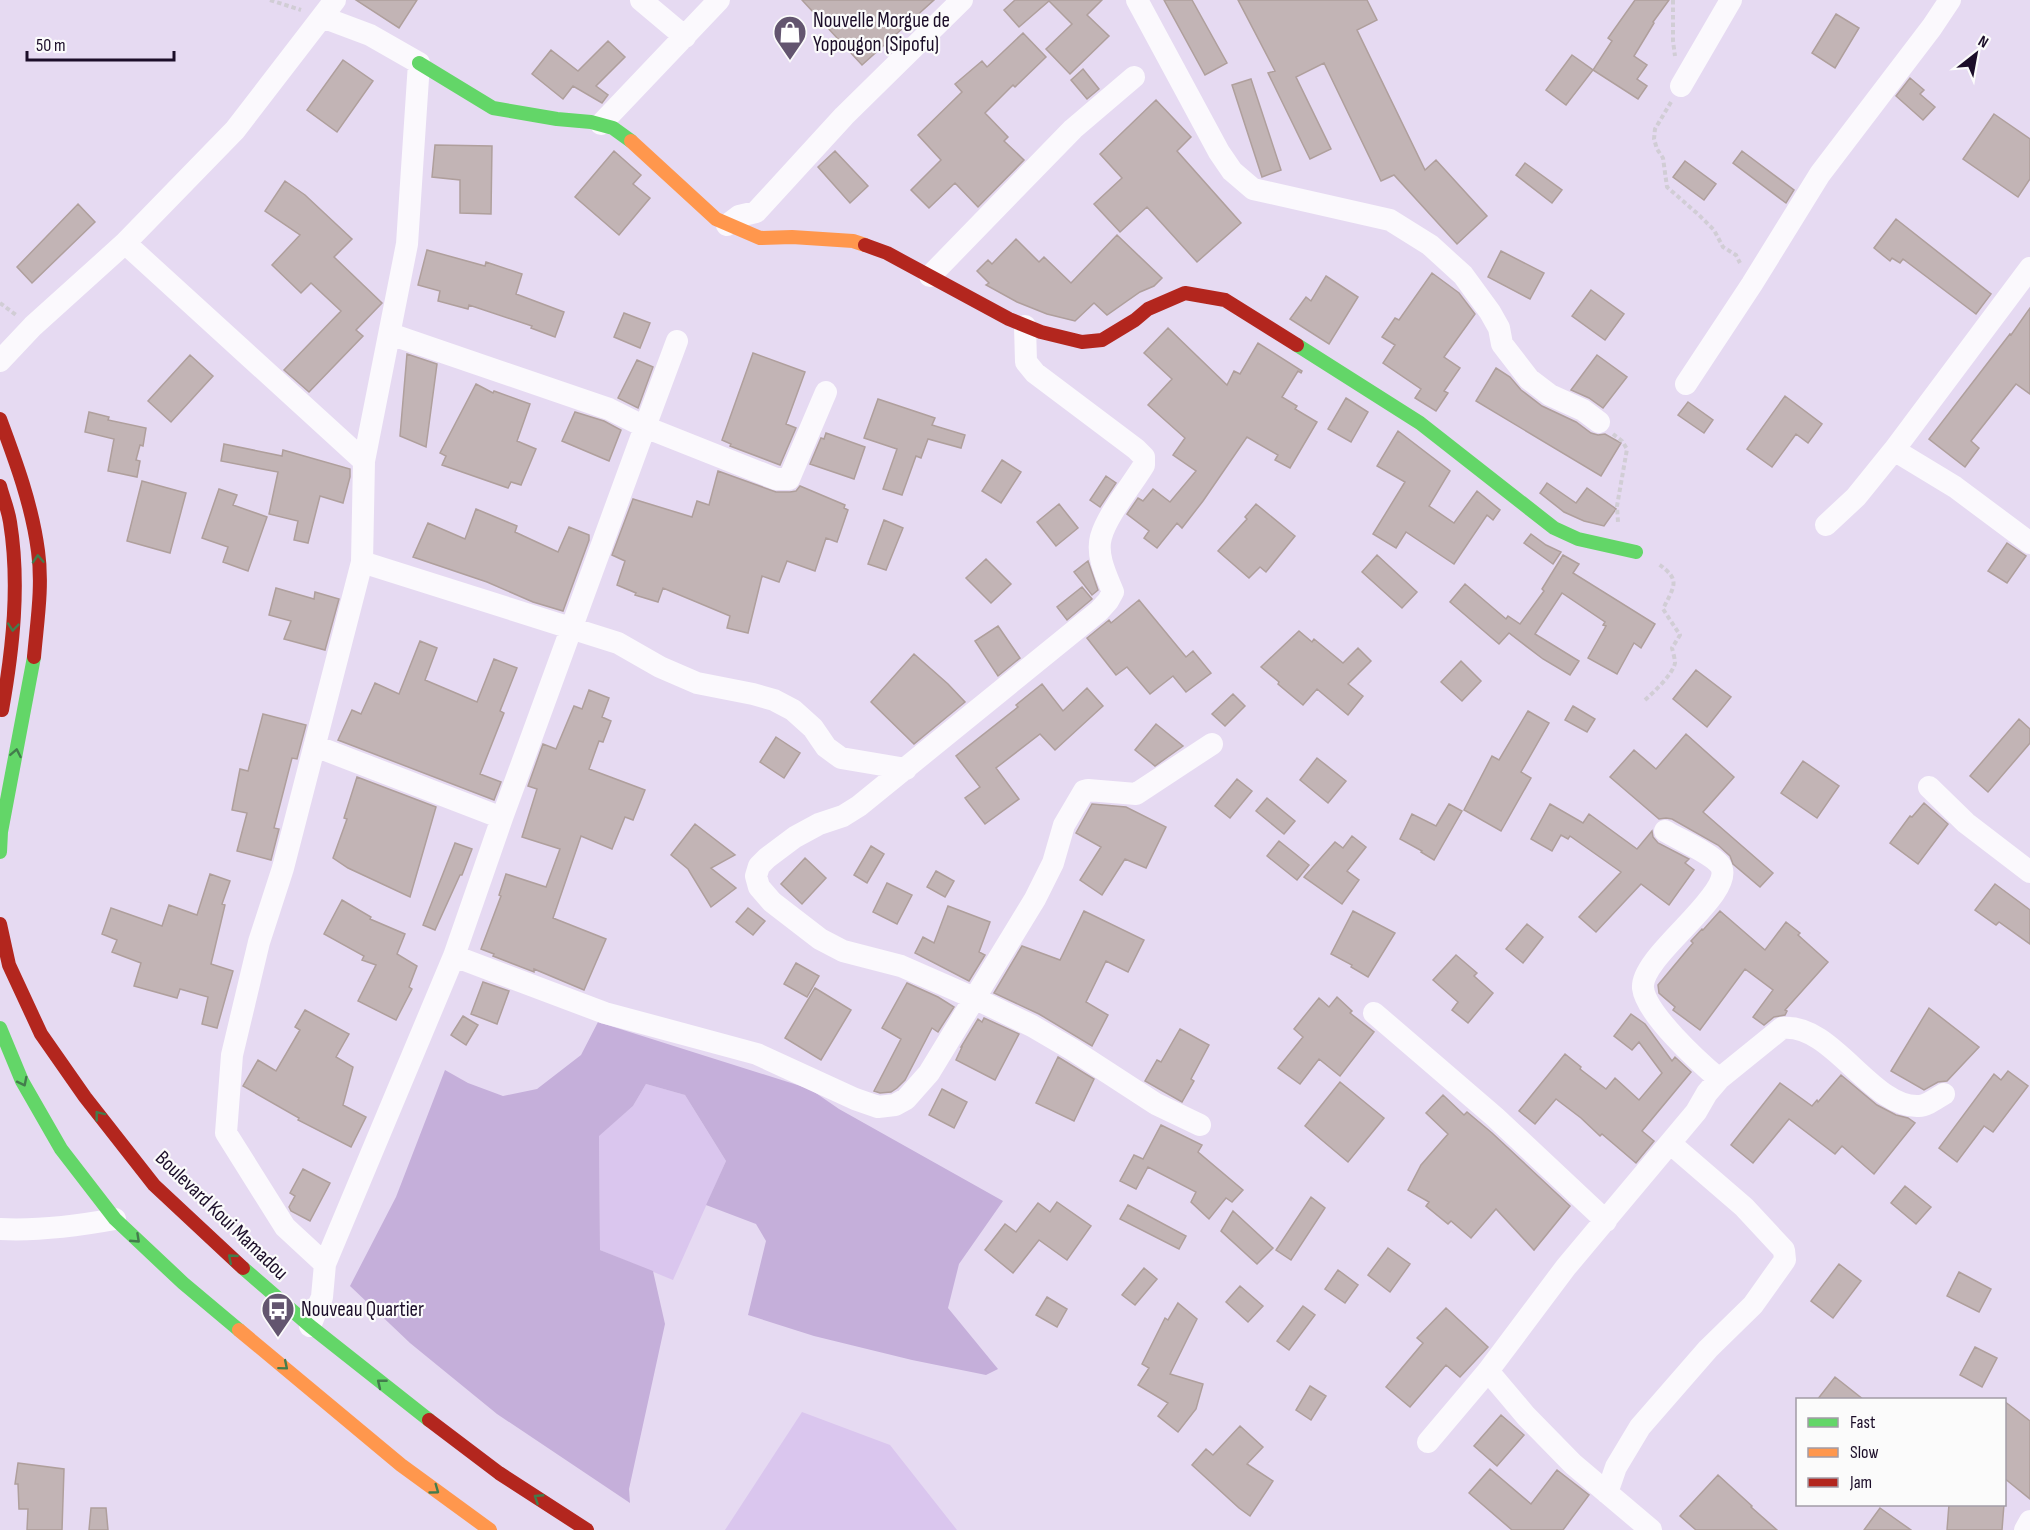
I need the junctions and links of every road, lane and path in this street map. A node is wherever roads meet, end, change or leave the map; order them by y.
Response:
1 (270, 0) edge
2 (641, 0) edge
3 (719, 0) edge
4 (962, 0) edge
5 (1137, 0) edge
6 (1673, 0) edge
7 (1731, 0) edge
8 (1950, 0) edge
9 (328, 9) edge
10 (685, 38) junction
11 (418, 63) junction
12 (1134, 77) dead end
13 (1681, 86) junction
14 (601, 124) junction
15 (727, 225) junction
16 (125, 243) junction
17 (2030, 268) edge
18 (930, 276) junction
19 (1752, 284) junction
20 (1025, 326) junction
21 (390, 334) junction
22 (677, 341) dead end
23 (0, 361) edge
24 (1686, 384) dead end
25 (826, 392) dead end
26 (0, 419) edge
27 (1599, 422) dead end
28 (645, 427) junction
29 (1894, 450) junction
30 (364, 460) junction
31 (0, 486) edge
32 (1826, 525) dead end
33 (2030, 543) edge
34 (1636, 552) dead end
35 (362, 562) junction
36 (571, 628) junction
37 (0, 719) edge
38 (1212, 744) dead end
39 (315, 746) junction
40 (906, 769) junction
41 (1929, 787) dead end
42 (502, 818) junction
43 (1665, 831) dead end
44 (0, 852) edge
45 (2030, 872) edge
46 (0, 924) edge
47 (454, 956) junction
48 (974, 998) junction
49 (1374, 1013) dead end
50 (0, 1028) edge
51 (1719, 1079) junction
52 (1944, 1094) dead end
53 (1200, 1125) dead end
54 (1671, 1144) junction
55 (115, 1219) junction
56 (1606, 1221) junction
57 (0, 1229) edge
58 (325, 1264) junction
59 (310, 1326) junction
60 (1488, 1371) junction
61 (1428, 1442) dead end
62 (1607, 1493) junction
63 (2030, 1521) edge
64 (490, 1530) edge
65 (587, 1530) edge
66 (1651, 1530) edge
67 (2025, 1530) edge

1 - 9 path
2 - 10 street
3 - 10 street
4 - 15 street
5 - 27 street
6 - 13 path
7 - 13 street
8 - 19 street
9 - 11 street
9 - 16 street
10 - 14 street
11 - 14 main road
11 - 21 street
12 - 18 street
13 - 19 path
14 - 15 main road
15 - 18 main road
16 - 23 street
16 - 30 street
17 - 29 street
18 - 20 main road
19 - 24 street
20 - 34 main road
20 - 40 street
21 - 28 street
21 - 30 street
22 - 28 street
25 - 28 street
44 -> 26 main road
28 - 36 street
29 - 32 street
29 - 33 street
30 - 35 street
31 -> 37 main road
35 - 36 street
35 - 39 street
36 - 40 street
36 - 42 street
38 - 48 street
39 - 42 street
39 - 58 street
40 - 48 street
41 - 45 street
42 - 47 street
43 - 51 street
59 -> 46 main road, Boulevard Koui Mamadou
47 - 48 street
47 - 58 street
48 - 53 street
49 - 56 street
50 -> 55 main road
51 - 52 street
51 - 54 street
54 - 56 street
54 - 62 street
55 - 57 street
55 -> 64 main road
56 - 60 street
58 - 59 street
65 -> 59 main road, Boulevard Koui Mamadou
60 - 61 street
60 - 62 street
62 - 66 street
63 - 67 street

